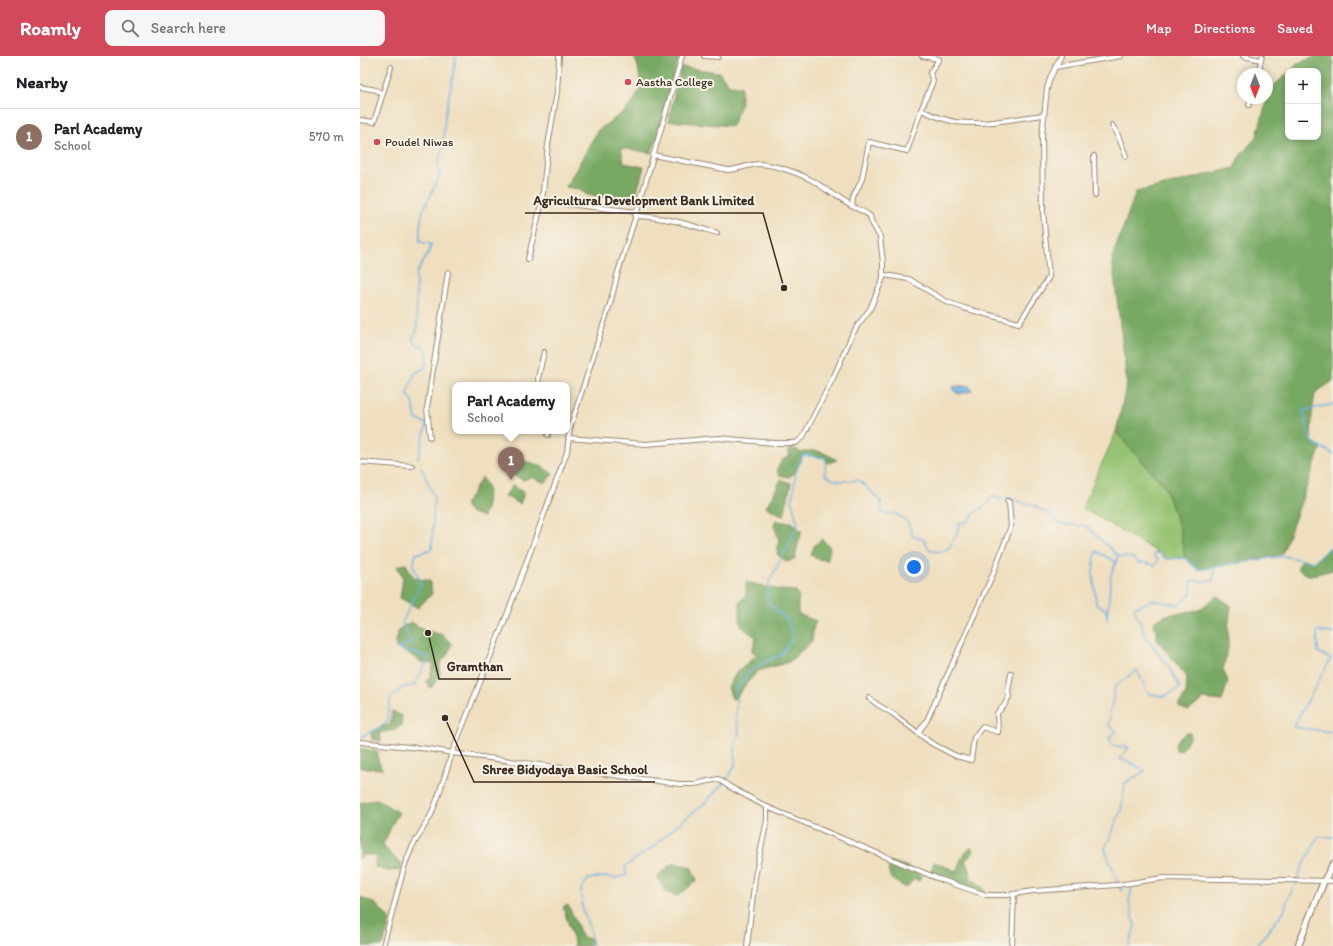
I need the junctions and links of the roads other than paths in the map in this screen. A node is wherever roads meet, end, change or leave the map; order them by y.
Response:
1 (559, 56) edge
2 (682, 56) edge
3 (704, 56) edge
4 (718, 56) edge
5 (922, 56) edge
6 (1061, 56) edge
7 (1121, 56) edge
8 (1243, 56) edge
9 (1262, 58) edge
10 (391, 67) dead end
11 (1055, 68) junction
12 (1260, 68) edge
13 (360, 87) edge
14 (383, 94) junction
15 (921, 110) junction
16 (1044, 115) junction
17 (360, 120) edge
18 (1112, 125) dead end
19 (653, 155) junction
20 (1094, 156) dead end
21 (1126, 156) dead end
22 (1095, 195) dead end
23 (542, 201) junction
24 (852, 206) junction
25 (636, 214) junction
26 (717, 233) dead end
27 (528, 259) dead end
28 (448, 272) dead end
29 (884, 275) junction
30 (544, 352) dead end
31 (539, 382) edge
32 (570, 432) edge
33 (569, 434) edge
34 (430, 437) dead end
35 (568, 438) junction
36 (360, 462) edge
37 (412, 466) dead end
38 (1007, 501) dead end
39 (1011, 674) dead end
40 (869, 698) dead end
41 (918, 732) junction
42 (360, 742) edge
43 (452, 753) junction
44 (767, 806) junction
45 (1333, 864) edge
46 (1324, 881) junction
47 (1333, 881) edge
48 (1014, 894) junction
49 (384, 946) edge
50 (747, 946) edge
51 (1012, 946) edge
52 (1298, 946) edge

1 - 23 street
2 - 19 street
3 - 4 street
5 - 15 street
6 - 11 street
7 - 11 street
8 - 9 street
9 - 12 street
10 - 14 street
11 - 16 street
13 - 14 street
14 - 17 street
15 - 16 street
15 - 24 street
16 - 29 street
18 - 21 street
19 - 24 street
19 - 25 street
20 - 22 street
23 - 25 street
23 - 27 street
24 - 29 street
25 - 26 street
25 - 32 street
28 - 34 street
29 - 35 street
30 - 31 street
33 - 35 street
35 - 43 street
36 - 37 street
38 - 41 street
39 - 41 street
40 - 41 street
42 - 43 street
43 - 44 street
43 - 49 street
44 - 48 street
44 - 50 street
45 - 46 street
46 - 47 street
46 - 48 street
46 - 52 street
48 - 51 street

